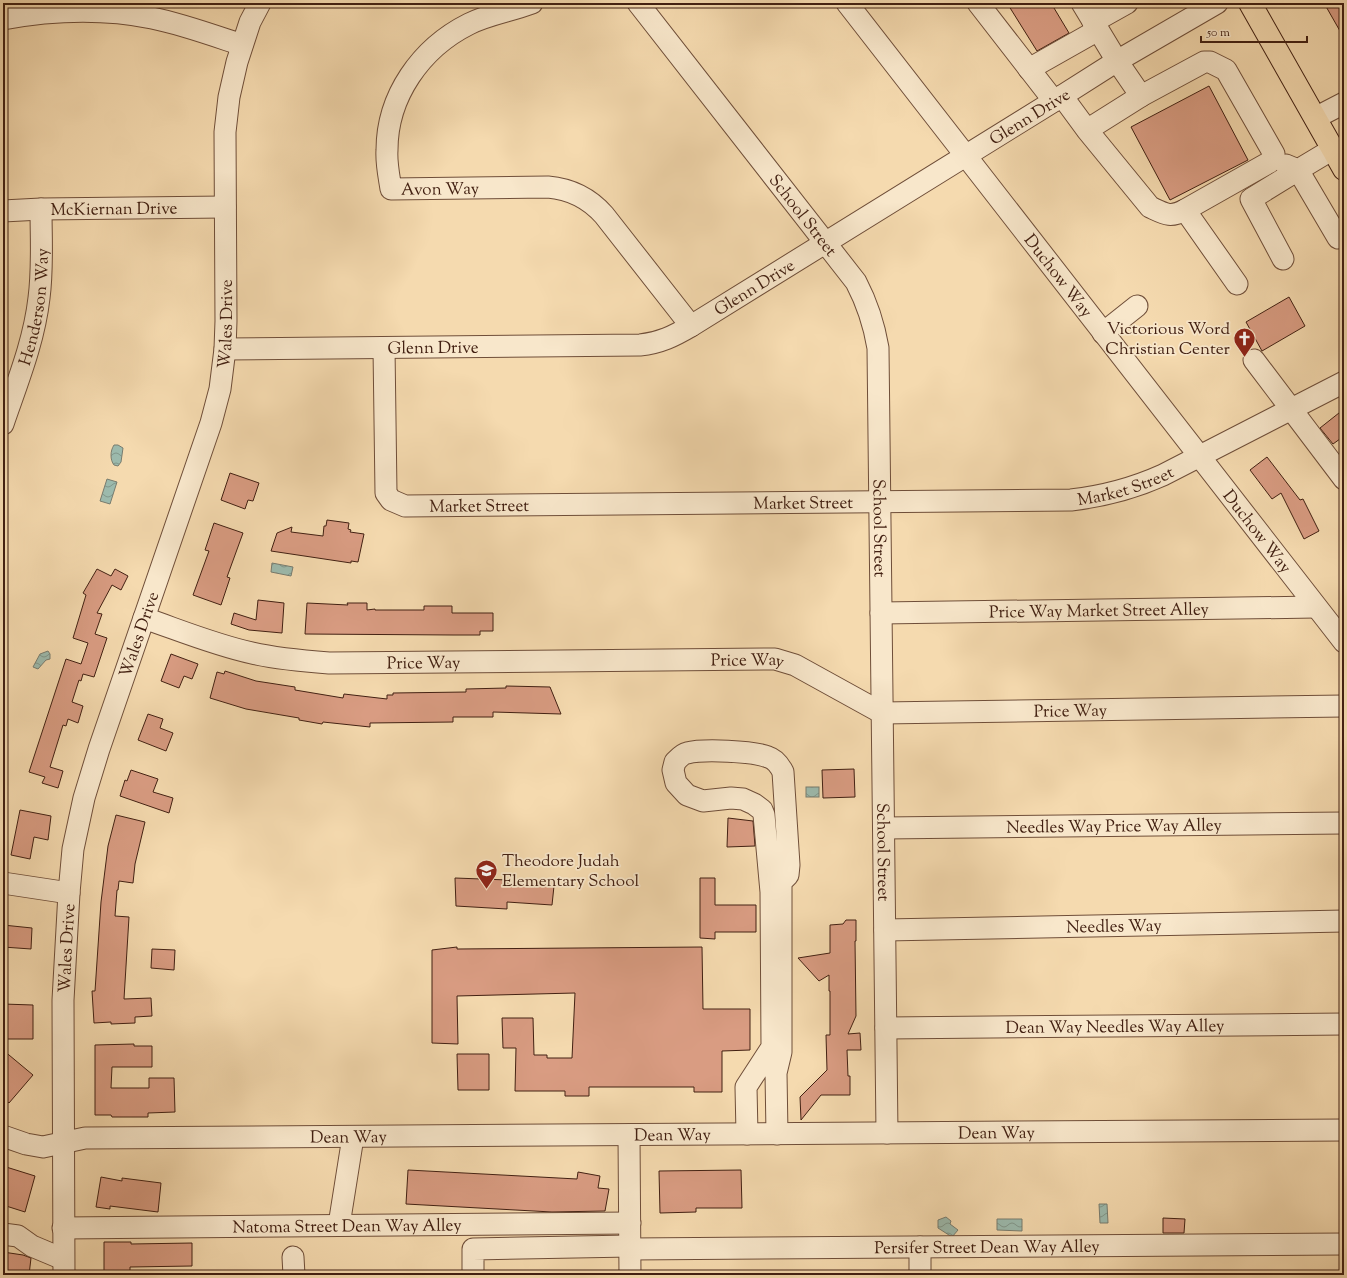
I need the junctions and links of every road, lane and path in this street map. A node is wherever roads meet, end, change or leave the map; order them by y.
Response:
1 (260, 3) edge
2 (532, 3) edge
3 (638, 3) edge
4 (847, 3) edge
5 (978, 3) edge
6 (1082, 3) edge
7 (1127, 3) edge
8 (1217, 3) edge
9 (1250, 3) edge
10 (3, 19) edge
11 (1095, 26) junction
12 (242, 45) junction
13 (1117, 61) junction
14 (1029, 69) junction
15 (1141, 96) junction
16 (1341, 96) edge
17 (1058, 99) junction
18 (1314, 118) junction
19 (1087, 130) junction
20 (1333, 149) junction
21 (966, 156) junction
22 (1273, 158) junction
23 (1344, 169) edge
24 (1298, 170) junction
25 (224, 207) junction
26 (41, 209) junction
27 (1185, 210) junction
28 (3, 211) edge
29 (1344, 234) edge
30 (826, 243) junction
31 (1283, 259) dead end
32 (1238, 284) dead end
33 (1137, 306) dead end
34 (691, 326) junction
35 (1103, 332) junction
36 (384, 348) junction
37 (225, 349) junction
38 (1254, 360) dead end
39 (1344, 382) edge
40 (1291, 410) junction
41 (3, 424) edge
42 (1199, 456) junction
43 (1344, 479) edge
44 (880, 502) junction
45 (1316, 607) junction
46 (881, 613) junction
47 (144, 618) junction
48 (1344, 642) edge
49 (1344, 706) edge
50 (882, 713) junction
51 (1344, 823) edge
52 (884, 828) junction
53 (3, 883) edge
54 (69, 893) junction
55 (1344, 921) edge
56 (885, 930) junction
57 (1344, 1024) edge
58 (886, 1028) junction
59 (1344, 1130) edge
60 (887, 1133) junction
61 (747, 1134) junction
62 (777, 1134) junction
63 (629, 1135) junction
64 (3, 1136) edge
65 (353, 1137) junction
66 (63, 1144) junction
67 (630, 1223) junction
68 (339, 1225) junction
69 (63, 1228) junction
70 (3, 1234) edge
71 (1344, 1244) edge
72 (920, 1247) junction
73 (630, 1248) junction
74 (63, 1267) edge
75 (473, 1275) edge
76 (630, 1275) edge
77 (920, 1275) edge

1 - 12 street, Wales Drive
2 - 34 street, Avon Way
3 - 30 street, School Street
4 - 21 street, Duchow Way
5 - 14 street
6 - 11 street
7 - 11 street
8 - 13 street, Glenn Drive
9 - 18 main road
10 - 12 street
11 - 13 street
11 - 14 street
12 - 25 street, Wales Drive
13 - 15 street
13 - 17 street, Glenn Drive
14 - 17 street
15 - 19 street
15 - 22 street
16 - 18 street
17 - 19 street
17 - 21 street, Glenn Drive
18 - 20 main road
19 - 27 street
20 - 23 main road
20 - 24 street
21 - 30 street, Glenn Drive
21 - 35 street, Duchow Way
22 - 24 street
22 - 27 street
24 - 29 street
24 - 31 street
25 - 26 street, McKiernan Drive
25 - 37 street, Wales Drive
26 - 28 street, McKiernan Drive
26 - 41 street, Henderson Way
27 - 32 street
30 - 34 street, Glenn Drive
30 - 44 street, School Street
33 - 35 street
34 - 36 street, Glenn Drive
35 - 42 street, Duchow Way
36 - 37 street, Glenn Drive
36 - 44 street, Market Street
37 - 47 street, Wales Drive
38 - 40 street
39 - 40 street, Market Street
40 - 42 street, Market Street
40 - 43 street
42 - 44 street, Market Street
42 - 45 street, Duchow Way
44 - 46 street, School Street
45 - 46 street, Price Way Market Street Alley
45 - 48 street, Duchow Way
46 - 50 street, School Street
47 - 50 street, Price Way
47 - 54 street, Wales Drive
49 - 50 street, Price Way
50 - 52 street, School Street
51 - 52 street, Needles Way Price Way Alley
52 - 56 street, School Street
53 - 54 street
54 - 66 street, Wales Drive
55 - 56 street, Needles Way
56 - 58 street, School Street
57 - 58 street, Dean Way Needles Way Alley
58 - 60 street, School Street
59 - 60 street, Dean Way
60 - 62 street, Dean Way
61 - 62 street, Dean Way
61 - 62 street
61 - 63 street, Dean Way
63 - 65 street, Dean Way
63 - 67 street
64 - 66 street, Dean Way
65 - 66 street, Dean Way
65 - 68 street
66 - 69 street, Wales Drive
67 - 68 street, Natoma Street Dean Way Alley
67 - 73 street
68 - 69 street, Natoma Street Dean Way Alley
69 - 74 street, Wales Drive
70 - 74 street
71 - 72 street, Persifer Street Dean Way Alley
72 - 73 street, Persifer Street Dean Way Alley
72 - 77 street
73 - 75 street, Persifer Street Dean Way Alley
73 - 76 street

